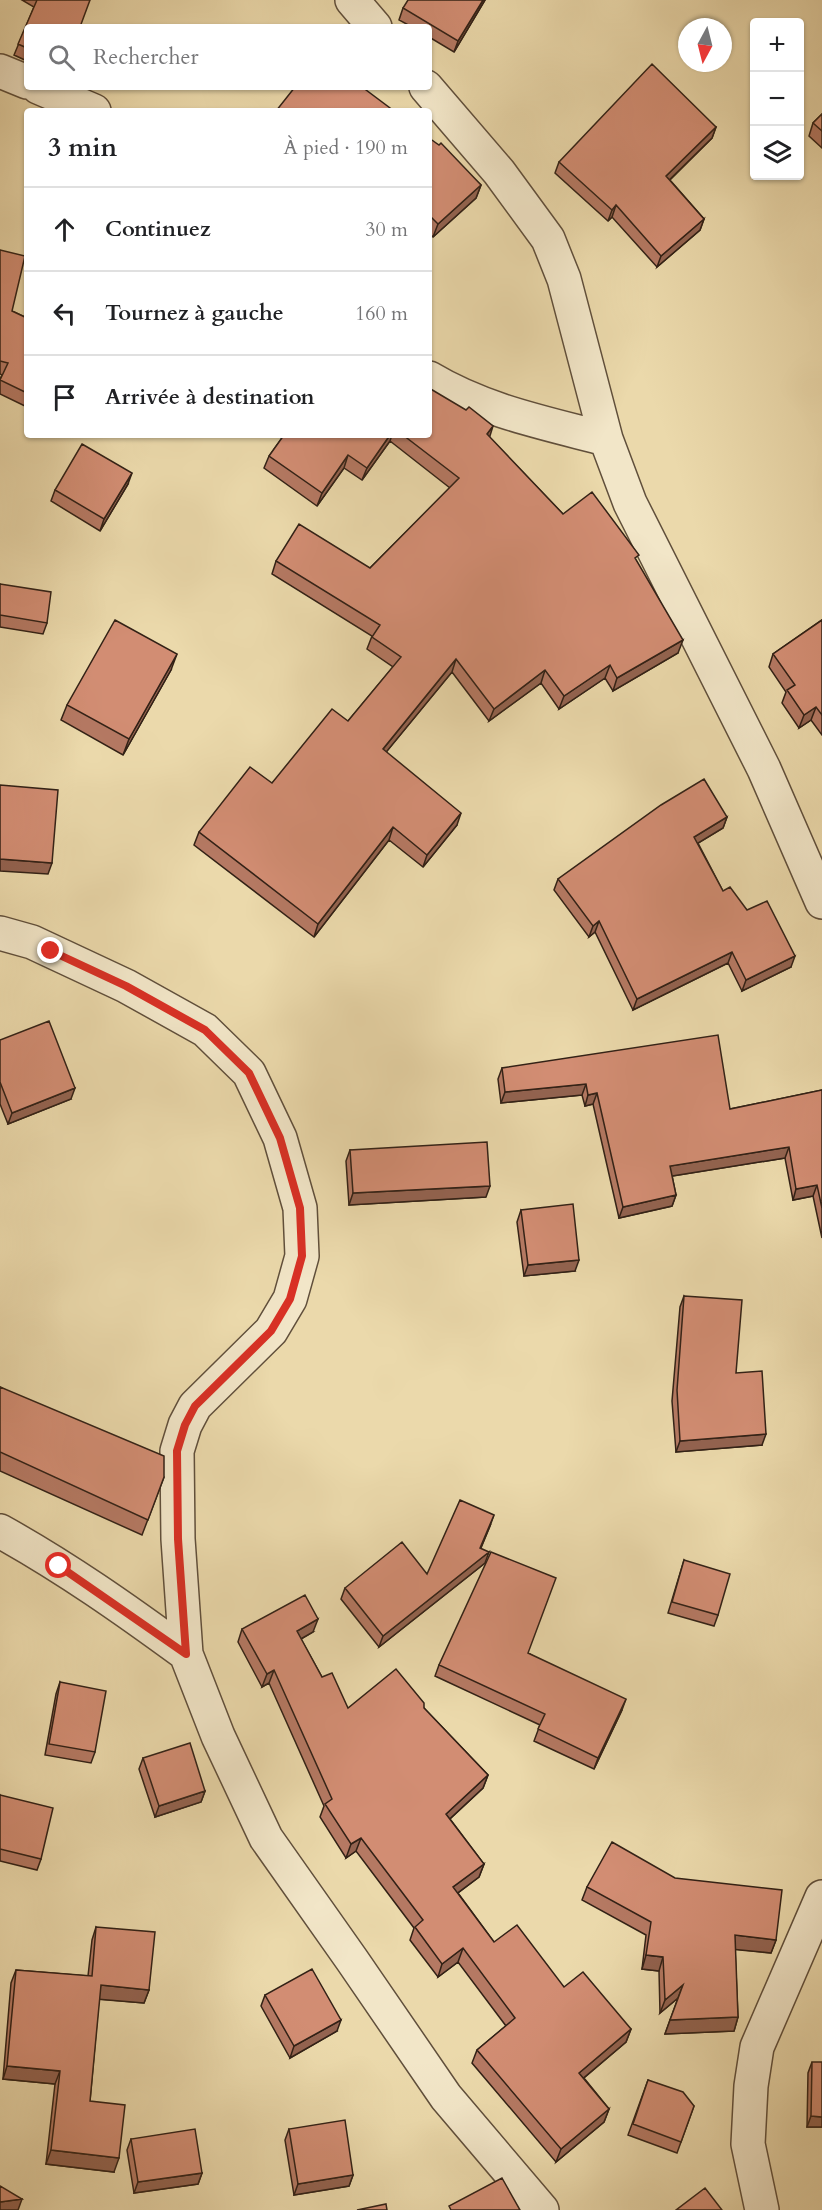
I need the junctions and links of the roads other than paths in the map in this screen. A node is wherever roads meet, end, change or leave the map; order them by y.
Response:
1 (352, 0) edge
2 (372, 24) edge
3 (0, 71) edge
4 (24, 81) edge
5 (45, 90) edge
6 (429, 90) edge
7 (87, 108) edge
8 (432, 380) edge
9 (606, 439) junction
10 (822, 902) edge
11 (0, 933) edge
12 (0, 1531) edge
13 (186, 1654) junction
14 (822, 1897) edge
15 (543, 2210) edge
16 (762, 2210) edge

1 - 2 street
3 - 4 street
5 - 7 street
6 - 9 street
8 - 9 street
9 - 10 street
11 - 13 street
12 - 13 street
13 - 15 street
14 - 16 street

